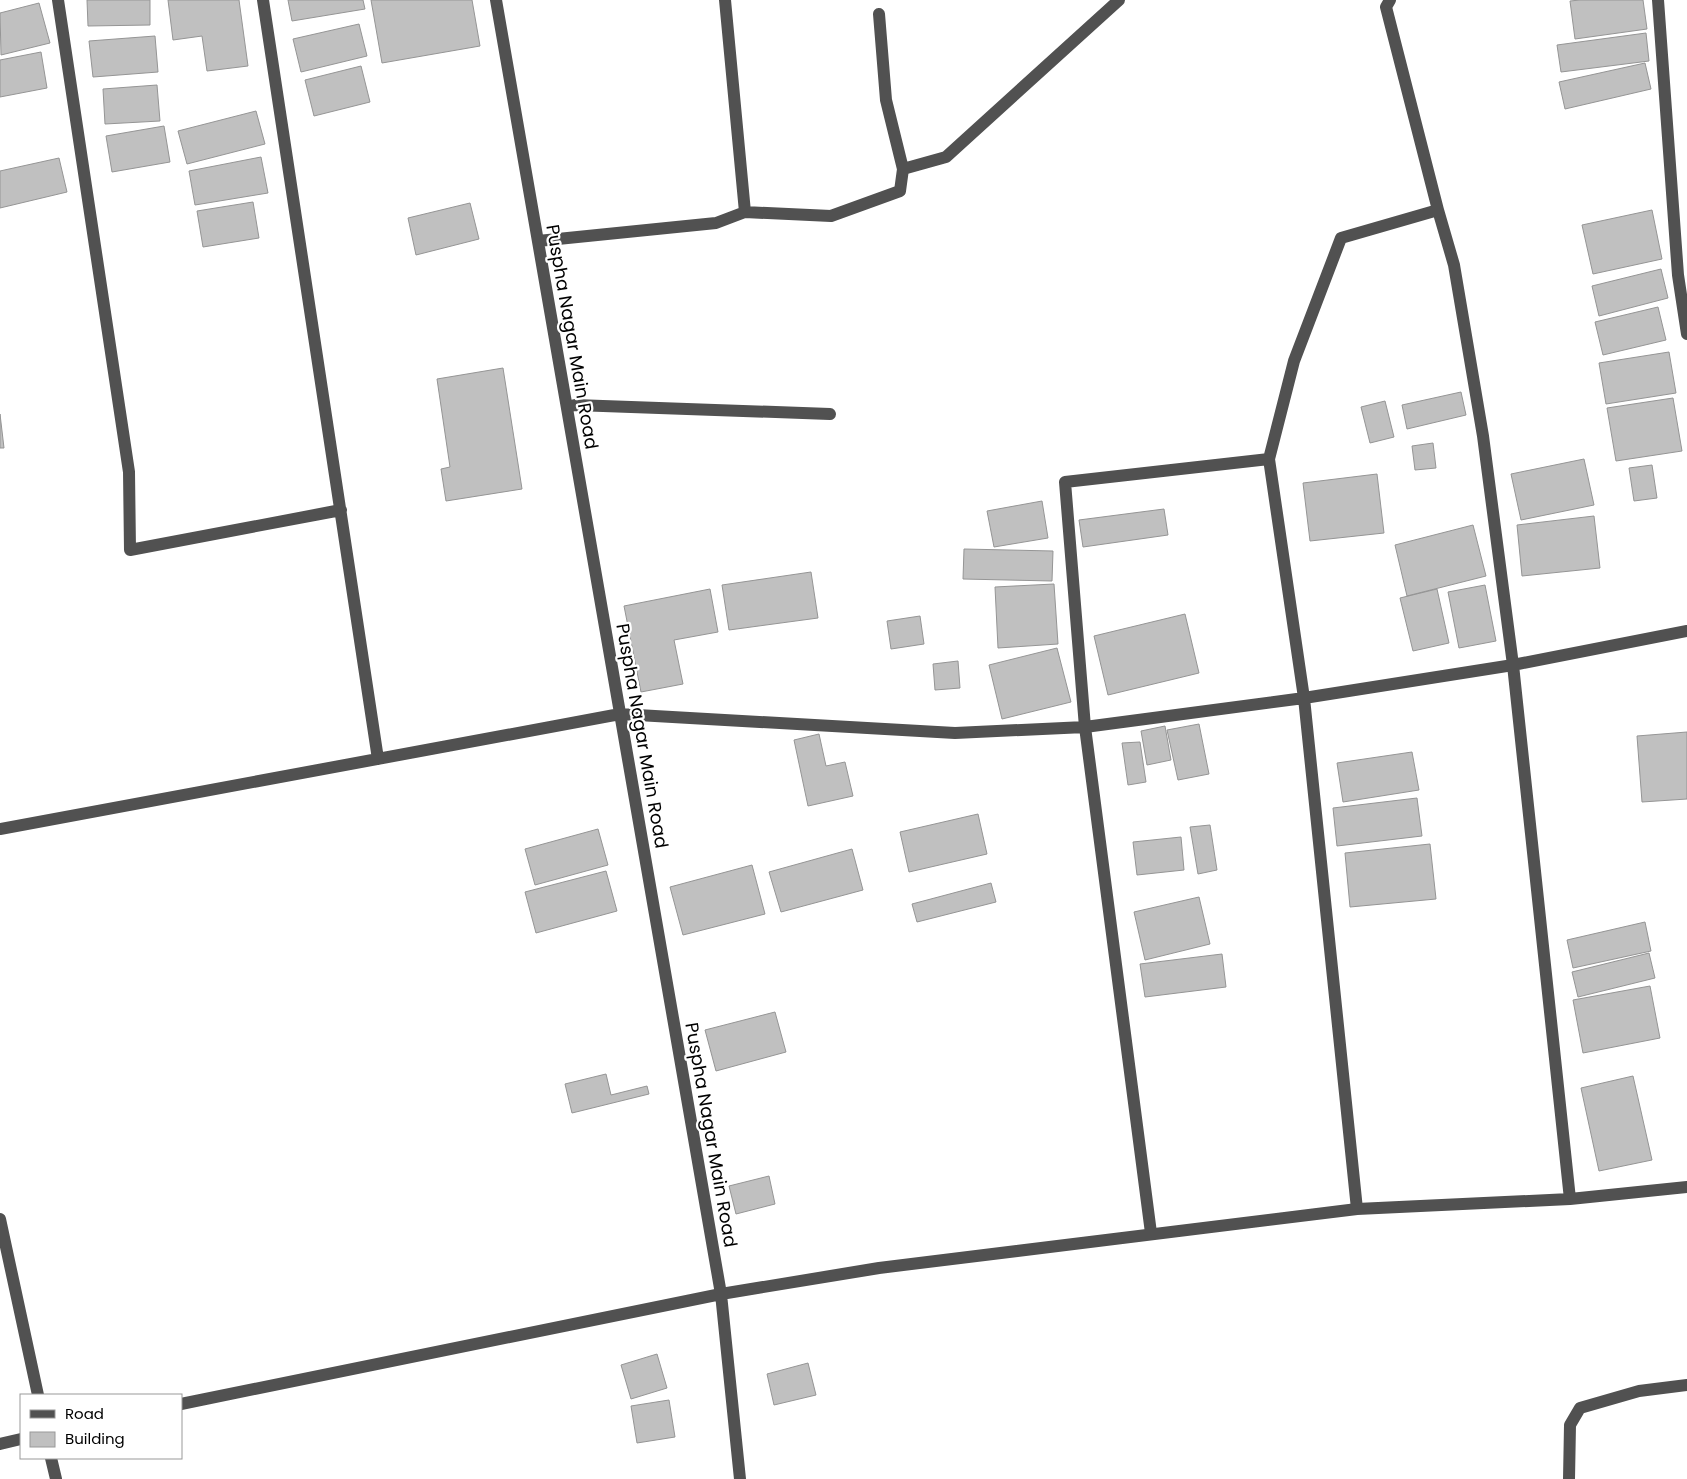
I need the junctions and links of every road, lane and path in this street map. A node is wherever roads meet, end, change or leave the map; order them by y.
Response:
1 (58, 0) edge
2 (263, 0) edge
3 (496, 0) edge
4 (725, 0) edge
5 (1119, 0) edge
6 (1390, 0) edge
7 (1658, 0) edge
8 (879, 14) dead end
9 (903, 169) junction
10 (1438, 210) junction
11 (745, 212) junction
12 (538, 241) junction
13 (1683, 274) edge
14 (1687, 334) edge
15 (567, 407) junction
16 (830, 414) dead end
17 (1269, 459) junction
18 (341, 510) junction
19 (1687, 631) edge
20 (1512, 665) junction
21 (1304, 698) junction
22 (620, 714) junction
23 (1086, 727) junction
24 (378, 758) junction
25 (0, 830) edge
26 (1687, 1187) edge
27 (1570, 1199) junction
28 (1357, 1209) junction
29 (0, 1219) edge
30 (1151, 1233) junction
31 (721, 1294) junction
32 (1687, 1385) edge
33 (38, 1394) edge
34 (182, 1404) edge
35 (20, 1438) edge
36 (0, 1444) edge
37 (51, 1459) edge
38 (56, 1479) edge
39 (740, 1479) edge
40 (1569, 1479) edge

1 - 18 street
2 - 18 street
3 - 12 street, Puspha Nagar Main Road
4 - 11 street
5 - 9 street
6 - 10 street
7 - 13 street
8 - 9 street
9 - 11 street
10 - 17 street
10 - 20 street
11 - 12 street
12 - 15 street, Puspha Nagar Main Road
13 - 14 street
15 - 16 street
15 - 22 street, Puspha Nagar Main Road
17 - 21 street
17 - 23 street
18 - 24 street
19 - 20 street
20 - 21 street
20 - 27 street
21 - 23 street
21 - 28 street
22 - 23 street
22 - 24 street
22 - 31 street, Puspha Nagar Main Road
23 - 30 street
24 - 25 street
26 - 27 street
27 - 28 street
28 - 30 street
29 - 33 street
30 - 31 street
31 - 34 street
31 - 39 street, Puspha Nagar Main Road
32 - 40 street
35 - 36 street
37 - 38 street

